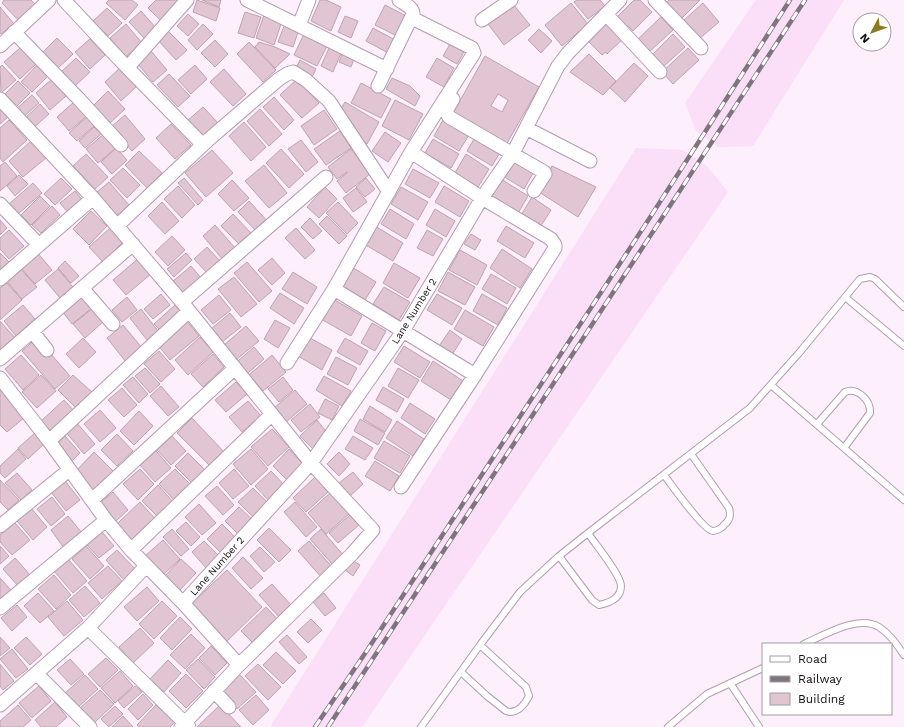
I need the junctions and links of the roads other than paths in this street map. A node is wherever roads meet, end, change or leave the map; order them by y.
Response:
1 (187, 0) edge
2 (247, 0) edge
3 (310, 0) edge
4 (399, 0) edge
5 (511, 0) edge
6 (620, 0) edge
7 (654, 0) edge
8 (68, 1) edge
9 (44, 2) edge
10 (263, 4) edge
11 (606, 14) junction
12 (412, 18) junction
13 (482, 20) dead end
14 (299, 25) junction
15 (14, 32) junction
16 (0, 46) edge
17 (701, 48) dead end
18 (474, 61) dead end
19 (128, 67) junction
20 (387, 69) junction
21 (660, 72) dead end
22 (378, 86) dead end
23 (0, 98) edge
24 (526, 128) junction
25 (203, 144) junction
26 (121, 145) dead end
27 (411, 152) junction
28 (512, 153) junction
29 (590, 161) dead end
30 (326, 177) dead end
31 (534, 190) dead end
32 (389, 192) junction
33 (93, 198) junction
34 (482, 198) junction
35 (0, 204) edge
36 (117, 226) junction
37 (133, 244) junction
38 (39, 245) junction
39 (0, 279) edge
40 (82, 288) junction
41 (334, 290) junction
42 (845, 297) junction
43 (185, 306) junction
44 (904, 307) edge
45 (113, 324) dead end
46 (32, 331) junction
47 (403, 332) junction
48 (904, 346) edge
49 (47, 350) dead end
50 (0, 359) edge
51 (287, 363) dead end
52 (235, 368) junction
53 (475, 375) junction
54 (0, 378) edge
55 (771, 385) junction
56 (272, 414) junction
57 (817, 424) junction
58 (49, 442) junction
59 (844, 448) junction
60 (691, 454) junction
61 (311, 463) junction
62 (69, 470) junction
63 (664, 475) junction
64 (401, 487) dead end
65 (92, 500) junction
66 (904, 500) edge
67 (106, 520) junction
68 (0, 526) edge
69 (588, 533) junction
70 (131, 550) junction
71 (559, 556) junction
72 (146, 566) junction
73 (183, 603) junction
74 (0, 608) edge
75 (88, 628) junction
76 (806, 643) edge
77 (480, 645) junction
78 (904, 655) edge
79 (239, 665) junction
80 (762, 668) edge
81 (461, 672) junction
82 (36, 674) junction
83 (730, 683) junction
84 (214, 691) junction
85 (0, 705) edge
86 (229, 707) dead end
87 (185, 726) edge
88 (90, 727) edge
89 (421, 727) edge
90 (668, 727) edge
91 (759, 727) edge

1 - 19 street
2 - 10 street
3 - 14 street
4 - 12 street
5 - 13 street
6 - 11 street, Lane Number 2
7 - 17 street
8 - 19 street
9 - 15 street
10 - 14 street
11 - 21 street
11 - 24 street, Lane Number 2
12 - 20 street
12 - 27 street
14 - 20 street
15 - 16 street
15 - 26 street
18 - 28 street
19 - 25 street
20 - 22 street
23 - 33 street
24 - 28 street, Lane Number 2
24 - 29 street
25 - 32 street
25 - 36 street
27 - 32 street
27 - 34 street
28 - 31 street
28 - 34 street, Lane Number 2
30 - 43 street
32 - 41 street
33 - 36 street
33 - 38 street
34 - 47 street, Lane Number 2
34 - 53 street
35 - 38 street
36 - 37 street
37 - 40 street
37 - 43 street
38 - 39 street
40 - 45 street
40 - 46 street
41 - 47 street
41 - 51 street
42 - 44 lane
42 - 48 lane
42 - 55 lane
43 - 52 street
43 - 58 street
46 - 49 street
46 - 50 street
47 - 53 street
47 - 61 street, Lane Number 2
52 - 56 street
52 - 65 street
53 - 64 street
54 - 58 street
55 - 57 lane
55 - 60 lane
56 - 61 street
56 - 70 street
57 - 59 lane
57 - 59 lane
58 - 62 street
59 - 66 lane
60 - 63 lane
60 - 63 lane
61 - 73 street, Lane Number 2
61 - 79 street
62 - 65 street
62 - 68 street
63 - 69 lane
65 - 67 street
67 - 70 street
67 - 74 street
69 - 71 lane
69 - 71 lane
70 - 72 street
71 - 77 lane
72 - 73 street
72 - 75 street
73 - 79 street
75 - 82 street
75 - 87 street
76 - 78 lane
77 - 81 lane
77 - 81 lane
79 - 84 street
80 - 83 lane
81 - 89 lane
82 - 85 street
82 - 88 street
83 - 90 lane
83 - 91 lane
84 - 86 street
84 - 87 street

